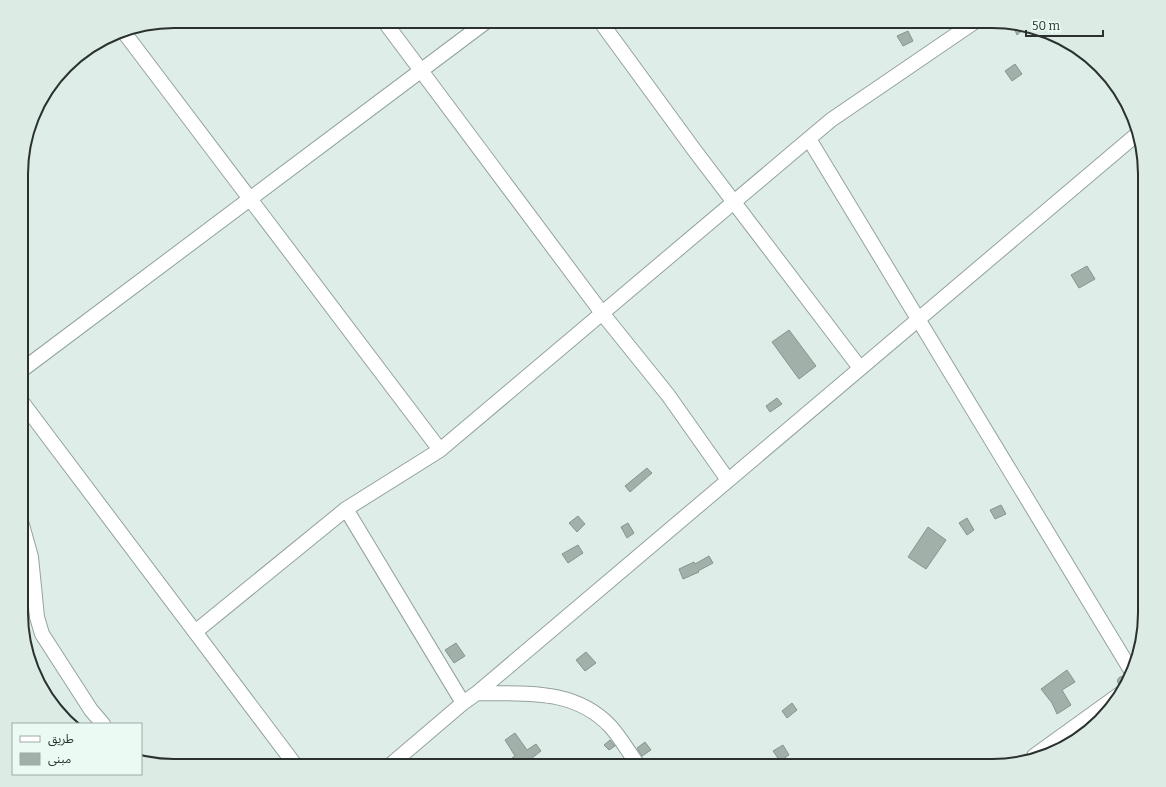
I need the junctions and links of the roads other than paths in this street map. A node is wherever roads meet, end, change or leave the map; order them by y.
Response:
1 (389, 28) edge
2 (478, 28) edge
3 (605, 28) edge
4 (966, 28) edge
5 (127, 36) edge
6 (421, 71) junction
7 (1133, 137) edge
8 (809, 139) junction
9 (250, 199) junction
10 (734, 202) junction
11 (602, 313) junction
12 (918, 319) junction
13 (28, 366) edge
14 (860, 368) junction
15 (28, 410) edge
16 (440, 450) junction
17 (728, 480) junction
18 (346, 509) junction
19 (28, 546) edge
20 (195, 632) junction
21 (1128, 666) edge
22 (477, 693) junction
23 (463, 703) junction
24 (1102, 709) edge
25 (102, 723) edge
26 (1072, 734) edge
27 (1048, 748) edge
28 (291, 759) edge
29 (397, 759) edge
30 (634, 759) edge

1 - 6 street
2 - 6 street
3 - 10 street
4 - 8 street
5 - 9 street
6 - 9 street
6 - 11 street
7 - 12 street
8 - 10 street
8 - 12 street
9 - 13 street
9 - 16 street
10 - 11 street
10 - 14 street
11 - 16 street
11 - 17 street
12 - 14 street
12 - 21 street
14 - 17 street
15 - 20 street
16 - 18 street
17 - 22 street
18 - 20 street
18 - 23 street
19 - 25 street
20 - 28 street
22 - 23 street
22 - 30 street
23 - 29 street
24 - 26 street
26 - 27 street

